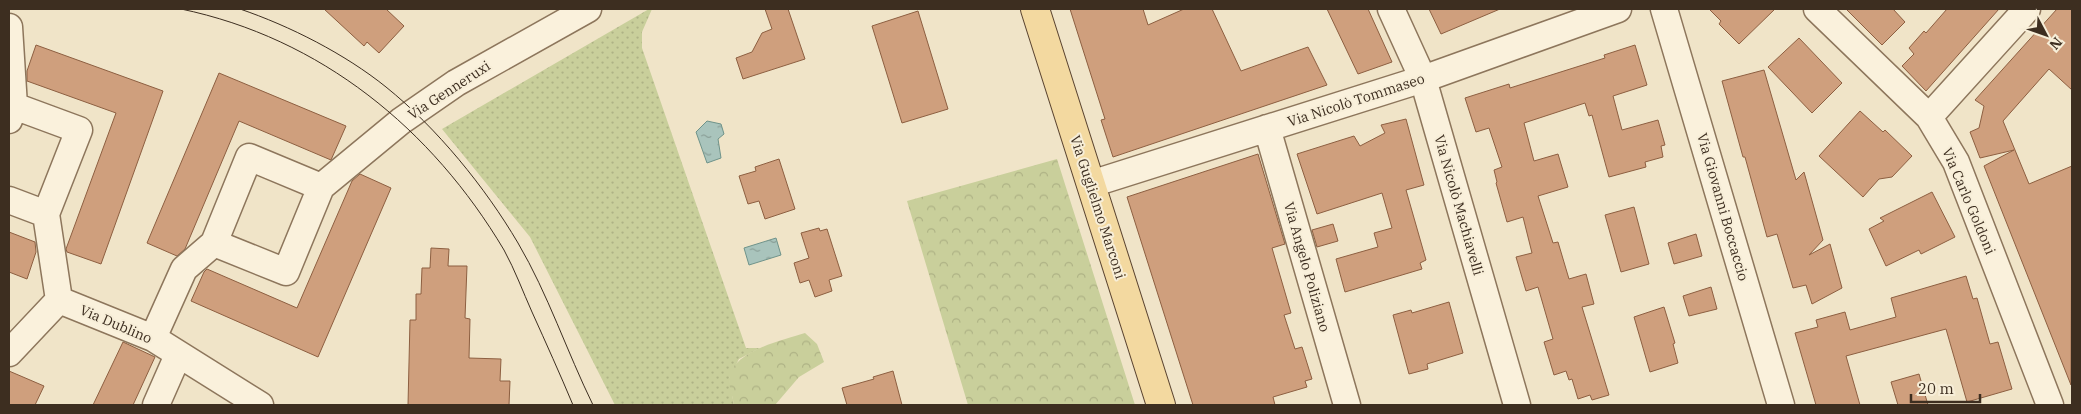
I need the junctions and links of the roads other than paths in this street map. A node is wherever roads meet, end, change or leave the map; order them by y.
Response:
1 (588, 9) edge
2 (1035, 9) edge
3 (1391, 9) edge
4 (1618, 9) edge
5 (1664, 9) edge
6 (1817, 9) edge
7 (2027, 9) edge
8 (9, 27) edge
9 (1423, 79) junction
10 (12, 113) edge
11 (1929, 117) junction
12 (1267, 128) junction
13 (1091, 184) junction
14 (321, 187) junction
15 (9, 200) edge
16 (46, 214) junction
17 (214, 243) junction
18 (59, 300) junction
19 (153, 338) junction
20 (9, 353) edge
21 (178, 355) junction
22 (156, 405) edge
23 (260, 405) edge
24 (1161, 405) edge
25 (1347, 405) edge
26 (1518, 405) edge
27 (1781, 405) edge
28 (2050, 405) edge

1 - 14 street, Via Genneruxi
2 - 13 main road, Via Guglielmo Marconi
3 - 9 street, Via Nicolò Machiavelli
4 - 9 street, Via Nicolò Tommaseo
5 - 27 street, Via Giovanni Boccaccio
6 - 11 street, Via Carlo Goldoni
7 - 11 street
8 - 10 street
9 - 12 street, Via Nicolò Tommaseo
9 - 26 street, Via Nicolò Machiavelli
10 - 16 street
11 - 28 street, Via Carlo Goldoni
12 - 13 street, Via Nicolò Tommaseo
12 - 25 street, Via Angelo Poliziano
13 - 24 main road, Via Guglielmo Marconi
14 - 17 street
14 - 17 street
15 - 16 street
16 - 18 street
17 - 19 street
18 - 19 street, Via Dublino
18 - 20 street
19 - 21 street, Via Dublino
21 - 22 street
21 - 23 street, Via Dublino

